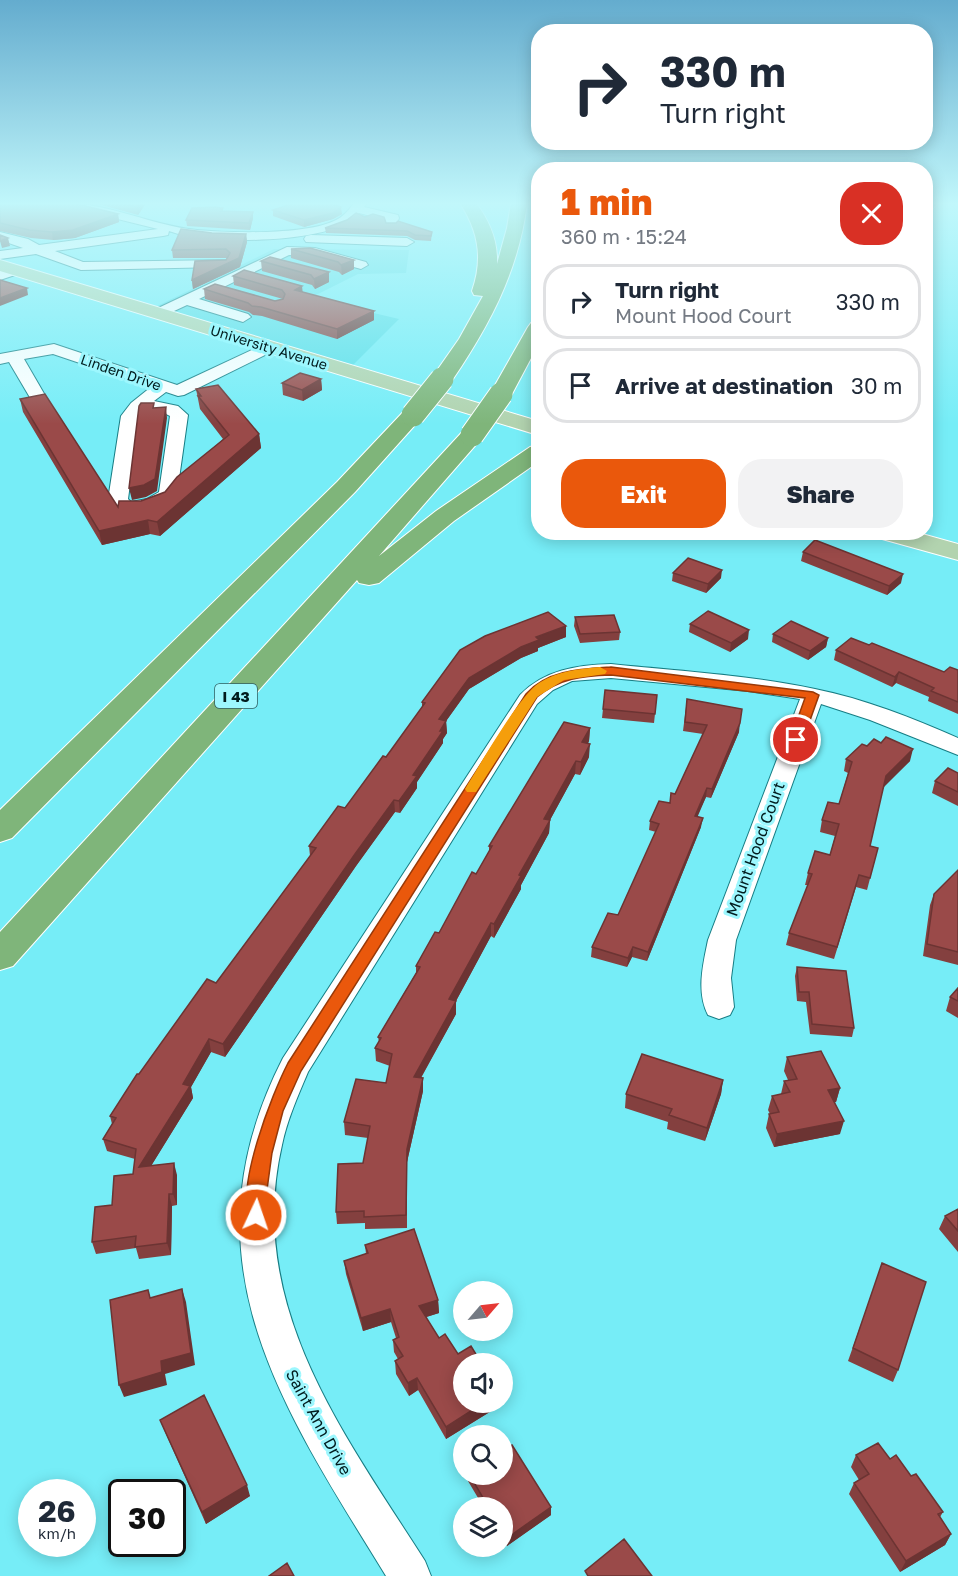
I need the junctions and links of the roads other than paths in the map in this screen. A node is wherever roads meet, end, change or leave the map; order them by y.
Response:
1 (28, 277) edge
2 (234, 277) edge
3 (259, 277) edge
4 (485, 277) edge
5 (501, 277) edge
6 (264, 278) edge
7 (215, 286) junction
8 (236, 292) edge
9 (186, 300) junction
10 (159, 313) junction
11 (243, 317) edge
12 (531, 340) edge
13 (269, 347) junction
14 (7, 358) edge
15 (437, 377) junction
16 (164, 386) junction
17 (38, 397) edge
18 (139, 406) junction
19 (531, 426) edge
20 (531, 456) edge
21 (914, 540) edge
22 (958, 552) edge
23 (294, 633) junction
24 (813, 695) junction
25 (958, 747) edge
26 (0, 830) edge
27 (0, 956) edge
28 (719, 1007) dead end
29 (410, 1576) edge

1 - 10 main road, University Avenue
2 - 7 street
3 - 6 street
4 - 15 highway
5 - 15 highway
7 - 8 street
7 - 9 street
9 - 10 street
9 - 11 street
10 - 13 main road, University Avenue
12 - 23 highway, I 43, bridge
13 - 16 street, Linden Drive
13 - 19 main road, University Avenue
14 - 16 street, Linden Drive
14 - 17 street
15 - 26 highway, bridge
16 - 18 street
18 - 18 street
20 - 23 highway
21 - 22 main road
23 - 27 highway, I 43
24 - 25 street, Saint Ann Drive
24 - 28 street, Mount Hood Court
24 - 29 street, Saint Ann Drive

